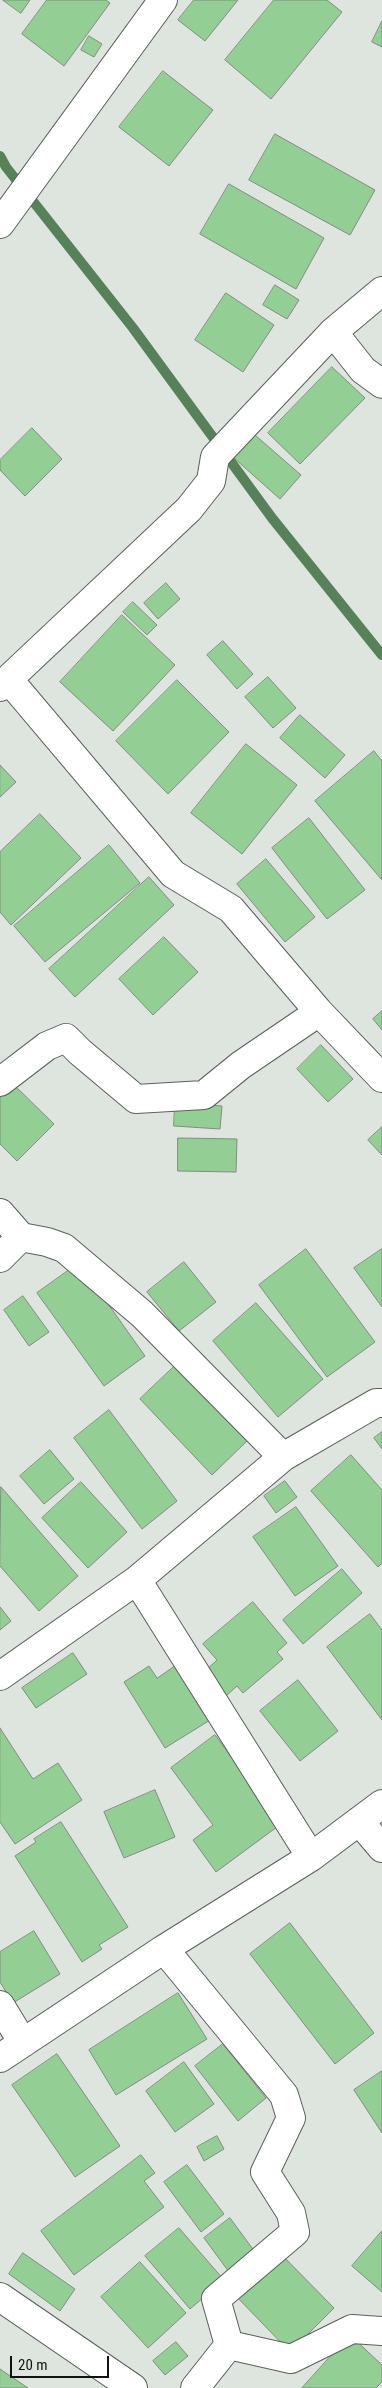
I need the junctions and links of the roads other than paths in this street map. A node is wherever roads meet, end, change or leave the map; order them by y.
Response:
1 (164, 0) edge
2 (0, 224) edge
3 (382, 291) edge
4 (334, 332) junction
5 (382, 384) edge
6 (5, 683) edge
7 (318, 1012) junction
8 (382, 1078) edge
9 (0, 1082) edge
10 (0, 1213) edge
11 (21, 1237) junction
12 (0, 1258) edge
13 (382, 1402) edge
14 (283, 1457) junction
15 (137, 1580) junction
16 (0, 1676) edge
17 (382, 1804) edge
18 (359, 1821) junction
19 (382, 1848) edge
20 (311, 1857) junction
21 (164, 1949) junction
22 (0, 2005) edge
23 (23, 2043) junction
24 (0, 2058) edge
25 (0, 2297) edge
26 (382, 2331) edge
27 (229, 2345) junction
28 (134, 2388) edge
29 (195, 2388) edge

1 - 2 street
3 - 4 street
4 - 5 street
4 - 6 street
6 - 7 street
7 - 8 street
7 - 9 street
10 - 11 street
11 - 12 street
11 - 14 street
13 - 14 street
14 - 15 street
15 - 16 street
15 - 20 street
17 - 18 street
18 - 19 street
18 - 20 street
20 - 21 street
21 - 23 street
21 - 27 street
22 - 23 street
23 - 24 street
25 - 28 street
26 - 27 street
27 - 29 street

